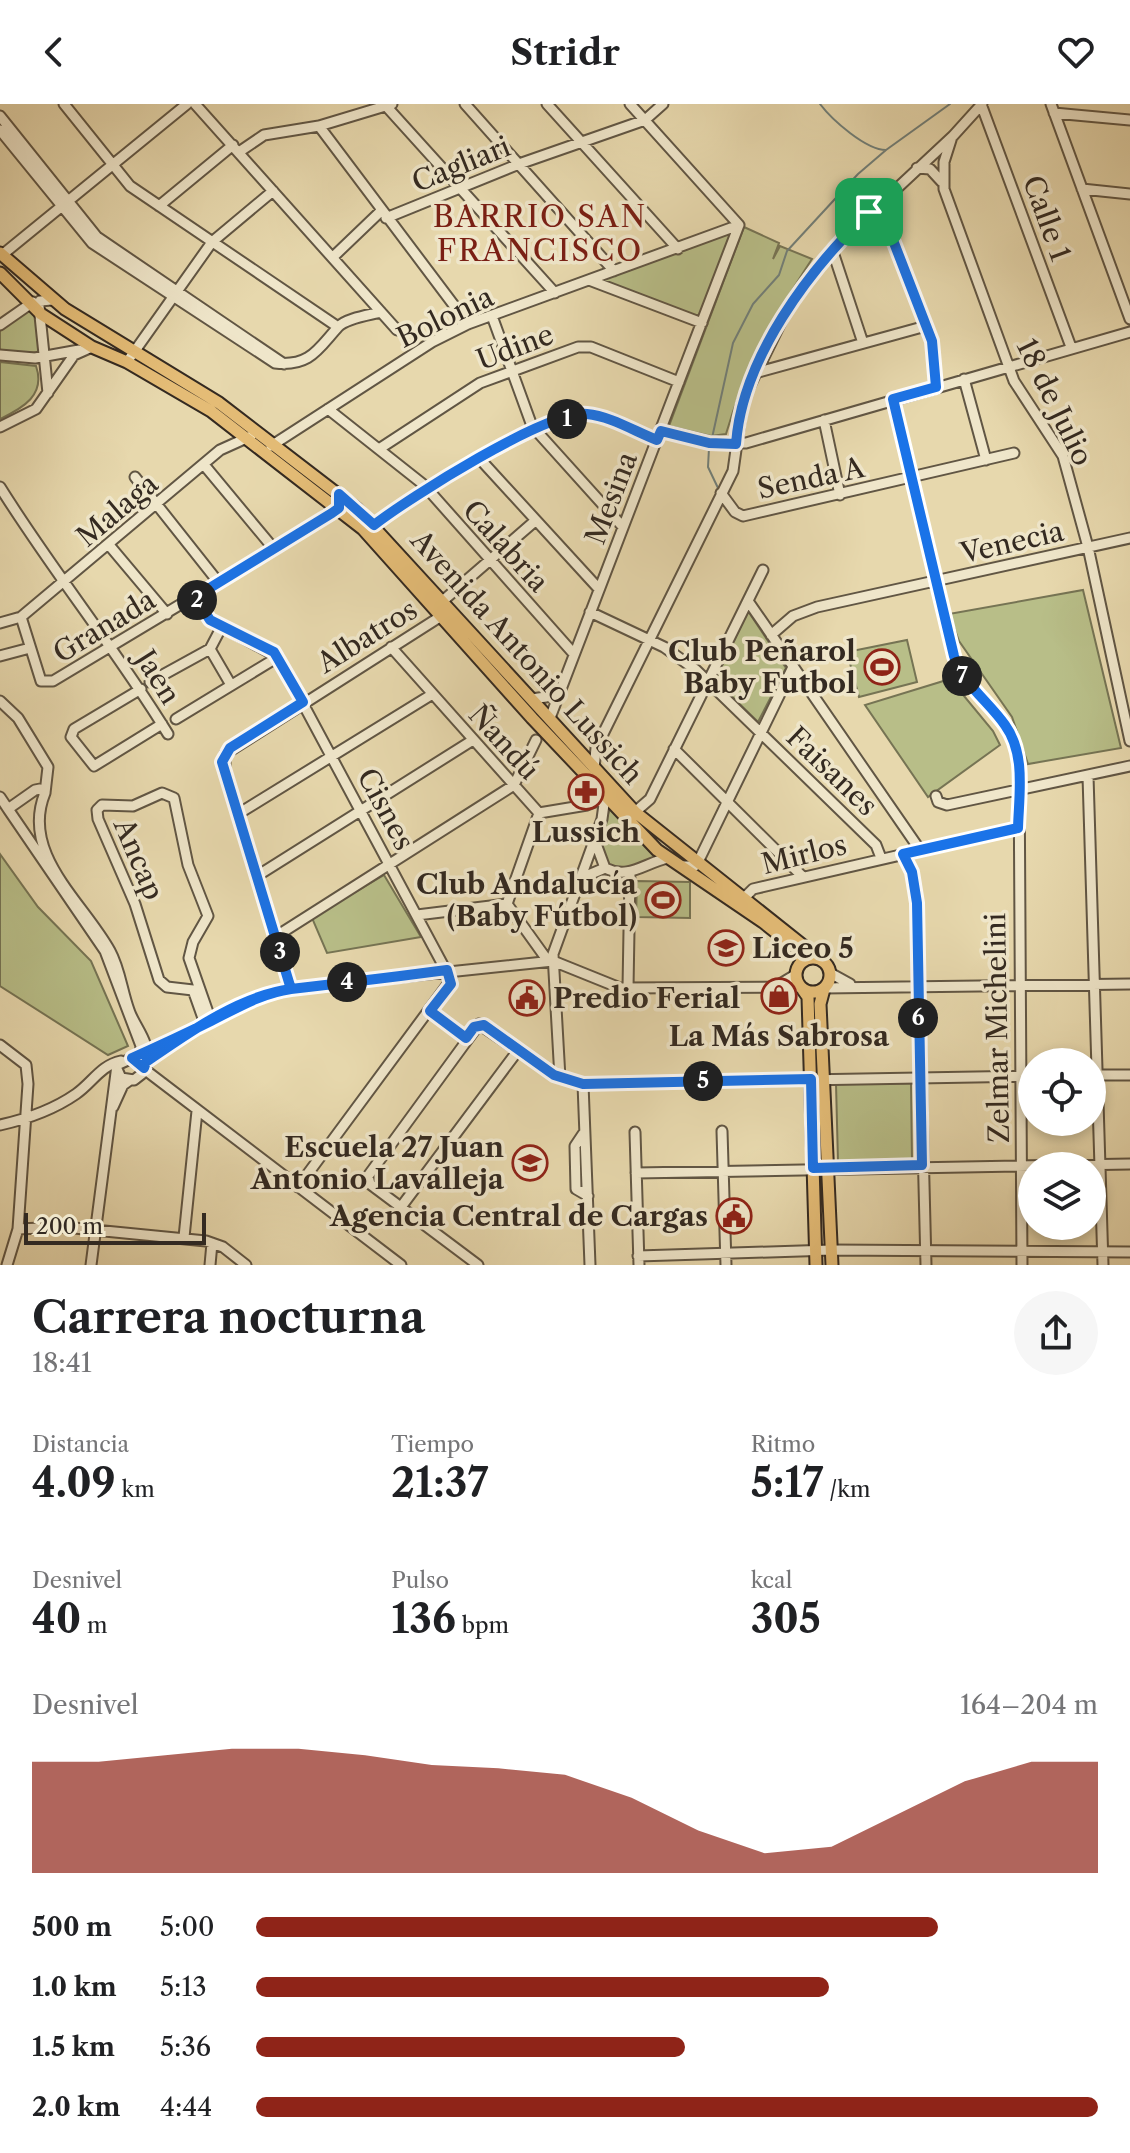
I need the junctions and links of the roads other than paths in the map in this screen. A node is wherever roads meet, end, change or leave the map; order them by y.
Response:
1 (64, 104) edge
2 (187, 104) edge
3 (195, 104) edge
4 (465, 104) edge
5 (547, 104) edge
6 (630, 104) edge
7 (663, 104) edge
8 (982, 104) edge
9 (389, 105) edge
10 (1052, 108) edge
11 (1, 119) edge
12 (645, 120) junction
13 (1130, 120) edge
14 (319, 126) junction
15 (0, 130) edge
16 (953, 136) junction
17 (580, 142) junction
18 (236, 149) junction
19 (519, 164) junction
20 (112, 165) junction
21 (917, 168) junction
22 (942, 182) junction
23 (458, 189) junction
24 (1082, 189) junction
25 (273, 191) junction
26 (1130, 194) edge
27 (62, 203) junction
28 (879, 204) junction
29 (159, 206) junction
30 (384, 214) junction
31 (738, 228) junction
32 (212, 242) junction
33 (678, 249) junction
34 (832, 249) junction
35 (1, 254) edge
36 (333, 257) junction
37 (614, 271) junction
38 (0, 273) edge
39 (589, 280) junction
40 (555, 293) junction
41 (175, 294) junction
42 (46, 300) junction
43 (27, 304) junction
44 (381, 312) junction
45 (41, 314) junction
46 (492, 316) junction
47 (1130, 319) edge
48 (702, 323) junction
49 (468, 324) junction
50 (0, 325) edge
51 (926, 326) junction
52 (338, 327) junction
53 (397, 330) dead end
54 (1130, 332) edge
55 (863, 343) junction
56 (92, 347) junction
57 (1071, 347) junction
58 (79, 350) junction
59 (136, 352) junction
60 (0, 355) edge
61 (45, 356) junction
62 (127, 362) junction
63 (1009, 366) junction
64 (512, 371) junction
65 (755, 373) junction
66 (964, 379) junction
67 (679, 382) junction
68 (936, 387) junction
69 (48, 393) junction
70 (893, 399) junction
71 (328, 409) junction
72 (824, 420) junction
73 (0, 427) edge
74 (536, 430) junction
75 (263, 435) junction
76 (659, 436) junction
77 (246, 438) junction
78 (274, 444) junction
79 (736, 444) junction
80 (258, 447) junction
81 (379, 449) junction
82 (1014, 453) dead end
83 (479, 458) junction
84 (986, 460) junction
85 (205, 466) junction
86 (135, 477) dead end
87 (912, 479) junction
88 (0, 487) edge
89 (427, 490) junction
90 (721, 493) junction
91 (339, 494) junction
92 (840, 495) junction
93 (157, 505) junction
94 (339, 508) junction
95 (535, 521) junction
96 (374, 525) junction
97 (623, 527) junction
98 (1130, 538) edge
99 (109, 545) junction
100 (1088, 547) junction
101 (274, 549) junction
102 (489, 561) junction
103 (763, 570) dead end
104 (935, 581) junction
105 (219, 583) junction
106 (64, 584) junction
107 (599, 589) junction
108 (195, 597) junction
109 (748, 601) junction
110 (442, 609) junction
111 (590, 612) junction
112 (167, 614) junction
113 (21, 617) junction
114 (0, 623) edge
115 (221, 628) junction
116 (771, 635) junction
117 (651, 640) junction
118 (113, 646) junction
119 (391, 647) junction
120 (30, 648) junction
121 (210, 649) junction
122 (574, 654) junction
123 (0, 656) edge
124 (278, 657) junction
125 (793, 667) junction
126 (707, 681) junction
127 (150, 682) dead end
128 (231, 685) junction
129 (141, 689) junction
130 (558, 692) junction
131 (431, 695) junction
132 (531, 699) junction
133 (0, 701) edge
134 (303, 702) junction
135 (176, 719) dead end
136 (545, 719) junction
137 (162, 724) junction
138 (760, 733) junction
139 (168, 734) dead end
140 (473, 740) junction
141 (536, 740) dead end
142 (1130, 741) edge
143 (596, 748) junction
144 (674, 749) junction
145 (579, 751) junction
146 (332, 756) junction
147 (1130, 766) edge
148 (594, 769) junction
149 (1088, 776) junction
150 (514, 785) junction
151 (1019, 791) junction
152 (45, 793) junction
153 (618, 793) junction
154 (936, 796) dead end
155 (0, 797) edge
156 (605, 797) junction
157 (726, 802) junction
158 (587, 805) junction
159 (8, 809) junction
160 (362, 812) junction
161 (635, 812) junction
162 (539, 813) junction
163 (238, 814) junction
164 (602, 819) junction
165 (1018, 828) junction
166 (37, 829) junction
167 (26, 835) junction
168 (595, 837) junction
169 (920, 850) junction
170 (903, 854) junction
171 (668, 858) junction
172 (881, 858) junction
173 (698, 862) junction
174 (391, 866) junction
175 (682, 866) junction
176 (605, 868) junction
177 (630, 873) junction
178 (257, 876) junction
179 (803, 877) junction
180 (579, 879) junction
181 (745, 897) junction
182 (507, 904) junction
183 (417, 915) junction
184 (275, 937) junction
185 (820, 959) junction
186 (551, 961) junction
187 (803, 961) junction
188 (447, 970) junction
189 (830, 973) junction
190 (795, 975) junction
191 (1094, 984) junction
192 (1130, 984) edge
193 (1018, 985) junction
194 (870, 986) junction
195 (918, 986) junction
196 (761, 987) junction
197 (628, 988) junction
198 (802, 988) junction
199 (824, 988) junction
200 (291, 989) junction
201 (196, 990) junction
202 (430, 1011) junction
203 (208, 1023) junction
204 (466, 1038) junction
205 (0, 1045) edge
206 (1019, 1048) edge
207 (1095, 1048) edge
208 (519, 1049) junction
209 (142, 1060) junction
210 (119, 1063) junction
211 (1106, 1075) edge
212 (1130, 1075) edge
213 (1018, 1076) edge
214 (560, 1078) junction
215 (920, 1078) junction
216 (811, 1079) junction
217 (826, 1079) junction
218 (133, 1080) junction
219 (583, 1084) junction
220 (176, 1096) junction
221 (197, 1111) junction
222 (110, 1114) junction
223 (28, 1119) junction
224 (0, 1125) edge
225 (722, 1131) dead end
226 (635, 1132) dead end
227 (1018, 1164) edge
228 (1106, 1164) edge
229 (1130, 1164) edge
230 (922, 1165) junction
231 (828, 1167) junction
232 (813, 1168) junction
233 (723, 1170) junction
234 (636, 1173) junction
235 (298, 1187) junction
236 (401, 1207) junction
237 (18, 1229) junction
238 (96, 1230) junction
239 (184, 1237) junction
240 (1022, 1240) edge
241 (1103, 1240) edge
242 (212, 1243) junction
243 (831, 1250) junction
244 (815, 1251) junction
245 (926, 1252) junction
246 (1022, 1252) junction
247 (1103, 1252) junction
248 (1130, 1252) edge
249 (726, 1254) junction
250 (638, 1260) edge
251 (7, 1265) edge
252 (91, 1265) edge
253 (210, 1265) edge
254 (246, 1265) edge
255 (401, 1265) edge
256 (478, 1265) edge
257 (590, 1265) edge
258 (726, 1265) edge
259 (816, 1265) edge
260 (832, 1265) edge
261 (926, 1265) edge
262 (1022, 1265) edge
263 (1103, 1265) edge

1 - 20 street
2 - 20 street
3 - 18 street
4 - 19 street
5 - 17 street
6 - 12 street
7 - 12 street
8 - 16 street
8 - 57 street, Calle 1
9 - 14 street
9 - 23 street
10 - 13 street
10 - 24 street
11 - 27 street
12 - 17 street, Cagliari
12 - 31 street
14 - 18 street
14 - 30 street
15 - 27 street
16 - 21 street
16 - 22 street
17 - 19 street, Cagliari
17 - 33 street
18 - 25 street
18 - 29 street
19 - 23 street, Cagliari
19 - 37 street
20 - 27 street
20 - 29 street
21 - 22 street
21 - 28 street
22 - 63 street, 18 de Julio
23 - 30 street, Cagliari
23 - 40 street
24 - 26 street
24 - 47 street
25 - 32 street
25 - 36 street
27 - 35 street
27 - 41 street
28 - 34 street
28 - 51 street
29 - 32 street
30 - 36 street, Cagliari
30 - 49 street
31 - 33 street, Bolonia
31 - 48 street, Mesina
32 - 41 street
32 - 52 street
33 - 37 street, Bolonia
34 - 55 street
34 - 65 street
35 - 42 main road, Avenida Antonio Lussich
36 - 44 street
37 - 39 street, Bolonia
38 - 43 main road, Avenida Antonio Lussich
39 - 40 street, Bolonia
39 - 48 street
40 - 46 street, Bolonia
41 - 52 street
41 - 59 street
42 - 43 street
42 - 45 street
42 - 59 main road, Avenida Antonio Lussich
43 - 45 main road, Avenida Antonio Lussich
43 - 50 street
44 - 52 street
44 - 53 street
45 - 56 main road, Avenida Antonio Lussich
45 - 61 street
46 - 49 street, Bolonia
46 - 64 street
48 - 67 street, Mesina
49 - 71 street, Bolonia
51 - 55 street
51 - 68 street
54 - 57 street
55 - 65 street
56 - 58 street
56 - 62 main road, Avenida Antonio Lussich
57 - 63 street
58 - 61 street
58 - 69 street
59 - 62 street
59 - 75 main road, Avenida Antonio Lussich
60 - 61 street
61 - 69 street
62 - 77 main road, Avenida Antonio Lussich
63 - 66 street
63 - 100 street, 18 de Julio
64 - 67 street, Udine
64 - 74 street
64 - 81 street, Udine
65 - 79 street
66 - 68 street
66 - 84 street
67 - 76 street, Mesina
68 - 70 street
69 - 73 street
70 - 72 street
70 - 87 street, Zelmar Michelini
71 - 78 street, Bolonia
71 - 81 street, Calabria
72 - 79 street
72 - 92 street
74 - 76 street
74 - 83 street
74 - 97 street
75 - 77 street, Malaga
75 - 78 main road, Avenida Antonio Lussich
76 - 79 street
76 - 97 street, Mesina
77 - 80 main road, Avenida Antonio Lussich
77 - 85 street, Malaga
78 - 80 street
78 - 91 main road, Avenida Antonio Lussich
79 - 90 street
80 - 94 main road, Avenida Antonio Lussich
81 - 89 street, Calabria
82 - 84 street, Senda A
83 - 89 street
83 - 95 street
84 - 87 street, Senda A
85 - 93 street, Malaga
85 - 101 street
86 - 93 street
87 - 92 street, Senda A
87 - 104 street, Zelmar Michelini
88 - 106 street, Jaen
89 - 96 street
89 - 102 street, Calabria
90 - 92 street, Senda A
90 - 117 street
91 - 94 street
91 - 96 main road, Avenida Antonio Lussich
93 - 99 street, Malaga
93 - 105 street
94 - 101 street, Granada
94 - 110 main road, Avenida Antonio Lussich
95 - 102 street, Albatros
95 - 107 street
96 - 110 main road, Avenida Antonio Lussich
97 - 107 street, Mesina
98 - 100 street, Venecia
99 - 106 street, Malaga
99 - 112 street
100 - 104 street, Venecia
100 - 142 street, 18 de Julio
101 - 105 street, Granada
102 - 110 street, Albatros
102 - 122 street, Calabria
103 - 109 street
104 - 116 street, Venecia
104 - 151 street, Zelmar Michelini
105 - 108 street, Granada
106 - 113 street, Malaga
106 - 118 street, Jaen
107 - 111 street, Mesina
108 - 112 street, Granada
108 - 115 street
109 - 116 street
109 - 126 street
110 - 119 street, Albatros
110 - 132 main road, Avenida Antonio Lussich
110 - 136 main road, Avenida Antonio Lussich
111 - 117 street, Faisanes
111 - 122 street, Mesina
112 - 118 street, Granada
113 - 114 street, Malaga
113 - 120 street
115 - 121 street
115 - 124 street
116 - 125 street
117 - 126 street, Faisanes
117 - 143 street
118 - 120 street, Granada
118 - 129 street, Jaen
119 - 131 street, Ñandú
119 - 134 street, Albatros
120 - 123 street
121 - 127 street
121 - 128 street
122 - 130 street, Mesina
124 - 128 street
124 - 134 street, Cisnes
125 - 138 street
125 - 169 street
126 - 138 street, Faisanes
126 - 144 street
128 - 135 street
129 - 137 street, Jaen
129 - 137 street
130 - 132 street
130 - 136 street, Mesina
131 - 140 street, Ñandú
131 - 146 street
132 - 136 main road, Avenida Antonio Lussich
133 - 152 street
134 - 146 street, Cisnes
134 - 163 street, Albatros
136 - 145 main road, Avenida Antonio Lussich
136 - 156 main road, Avenida Antonio Lussich
137 - 139 street, Jaen
138 - 157 street
138 - 172 street, Faisanes
140 - 150 street, Ñandú
140 - 160 street
141 - 150 street
143 - 145 street
143 - 148 street
144 - 157 street
144 - 161 street
145 - 148 main road, Avenida Antonio Lussich
146 - 160 street, Cisnes
146 - 163 street
147 - 149 street
148 - 153 main road, Avenida Antonio Lussich
149 - 151 street
149 - 191 street
150 - 162 street, Ñandú
150 - 174 street
151 - 154 street
151 - 165 street, Zelmar Michelini
152 - 159 street
152 - 166 street
153 - 156 street, Ñandú
153 - 161 main road, Avenida Antonio Lussich
155 - 159 street
156 - 158 street, Ñandú
156 - 164 street
156 - 171 main road, Avenida Antonio Lussich
157 - 173 street
157 - 179 street
158 - 162 street, Ñandú
158 - 164 street
159 - 167 street
160 - 174 street, Cisnes
160 - 178 street
161 - 173 main road, Avenida Antonio Lussich
162 - 182 street
163 - 178 street
164 - 168 street
165 - 169 street, Mirlos
165 - 193 street, Zelmar Michelini
166 - 167 street
166 - 209 street
167 - 209 street
168 - 176 street
168 - 180 street
169 - 170 street, Mirlos
170 - 172 street, Mirlos
170 - 195 street
171 - 175 main road, Avenida Antonio Lussich
171 - 177 street
172 - 179 street, Mirlos
173 - 175 street
173 - 181 main road, Avenida Antonio Lussich
174 - 183 street, Cisnes
174 - 184 street
175 - 187 main road, Avenida Antonio Lussich
176 - 177 street
176 - 180 street
177 - 197 street
178 - 184 street
179 - 181 street, Mirlos
180 - 186 street
181 - 185 main road, Avenida Antonio Lussich
182 - 183 street
182 - 186 street
183 - 188 street, Cisnes
184 - 200 street
185 - 187 main road
185 - 189 main road
186 - 188 street
186 - 197 street
186 - 214 street
187 - 190 main road
188 - 200 street
188 - 202 street
189 - 194 street
189 - 199 main road
190 - 196 street
190 - 198 main road
191 - 192 street
191 - 193 street
191 - 207 street
193 - 195 street
193 - 206 street, Zelmar Michelini
194 - 195 street
194 - 199 street
195 - 215 street
196 - 197 street
196 - 198 street
198 - 199 main road
198 - 216 main road
199 - 217 main road
200 - 203 street
201 - 201 street, Ancap
201 - 203 street, Ancap
202 - 204 street
202 - 235 street
203 - 209 street
204 - 208 street
204 - 236 street
205 - 223 street
208 - 214 street
208 - 236 street
209 - 210 street
209 - 218 street
209 - 220 street
210 - 218 street
210 - 222 street
210 - 223 street
211 - 212 street
213 - 215 street
214 - 219 street
215 - 217 street
215 - 230 street
216 - 217 street
216 - 219 street
216 - 232 main road
217 - 231 main road
218 - 220 street
218 - 222 street
219 - 257 street
220 - 221 street
221 - 235 street
221 - 239 street
222 - 238 street
223 - 224 street
223 - 237 street
225 - 233 street
226 - 234 street
227 - 230 street
228 - 229 street
230 - 231 street
230 - 245 street
231 - 232 street
231 - 243 main road
232 - 233 street
232 - 244 main road
233 - 234 street
233 - 249 street
234 - 250 street
235 - 255 street
236 - 256 street
237 - 238 street
237 - 251 street
238 - 239 street
238 - 252 street
239 - 242 street
240 - 246 street, Zelmar Michelini
241 - 247 street
242 - 253 street
242 - 254 street
243 - 244 street
243 - 245 street
243 - 260 main road
244 - 249 street
244 - 259 main road
245 - 246 street
245 - 261 street
246 - 247 street
246 - 262 street, Zelmar Michelini
247 - 248 street
247 - 263 street
249 - 250 street
249 - 258 street

